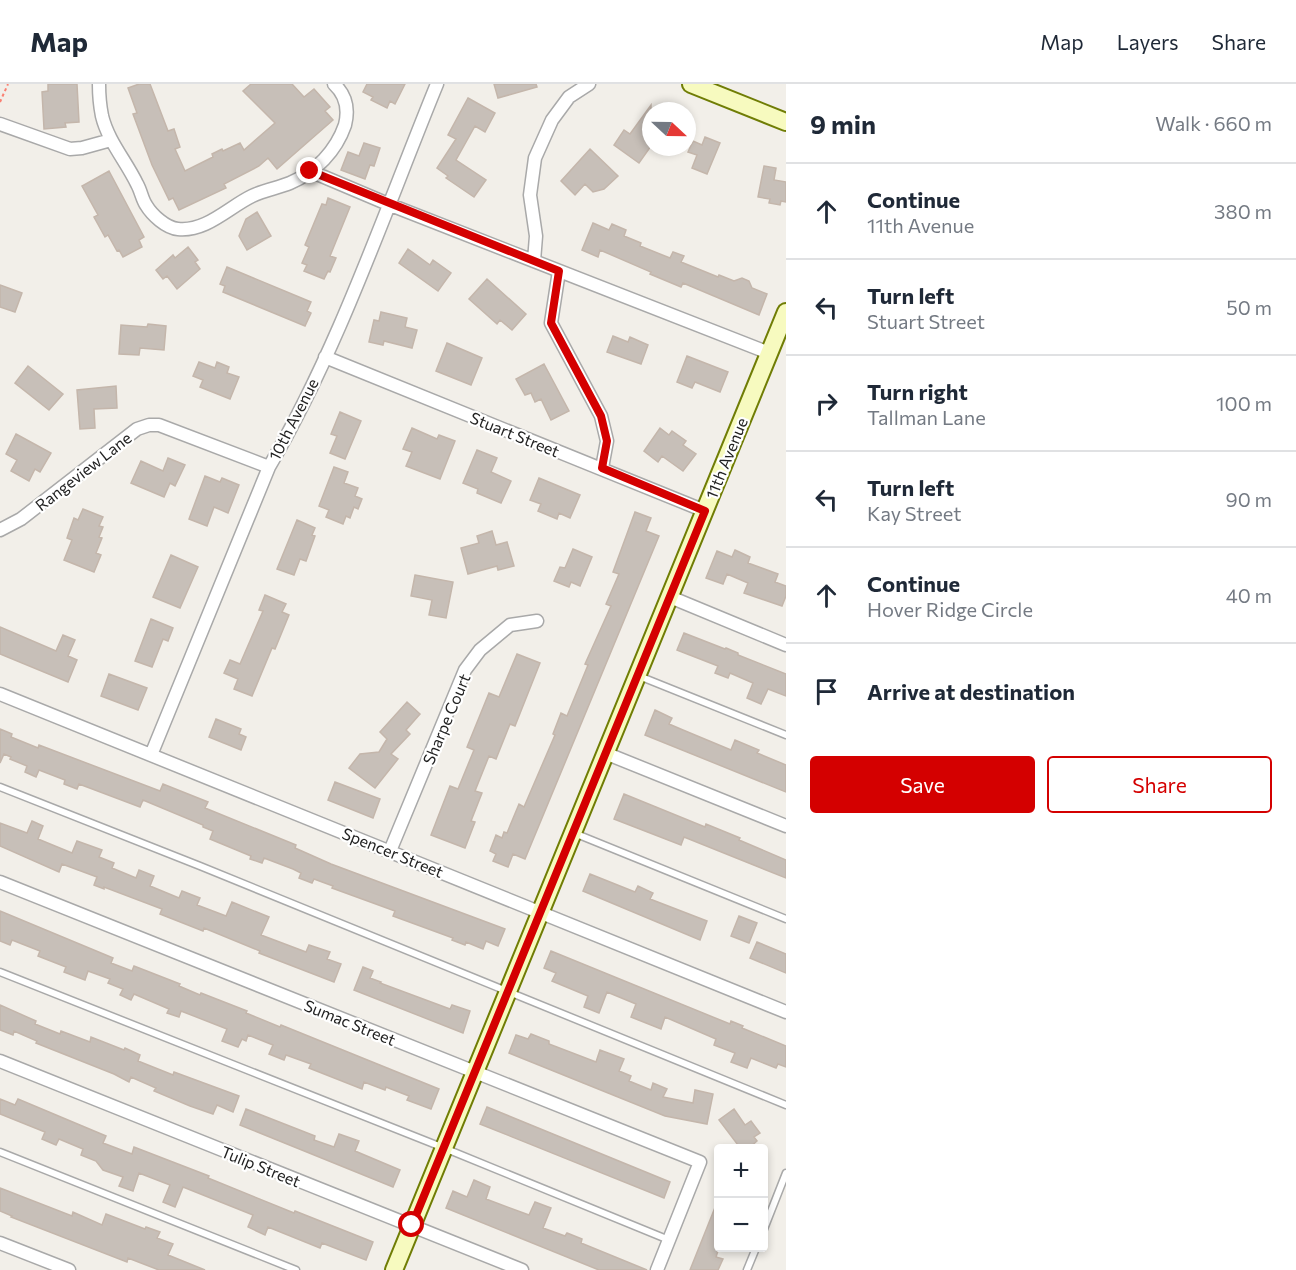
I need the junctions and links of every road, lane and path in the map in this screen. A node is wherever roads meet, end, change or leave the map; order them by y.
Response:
1 (8, 84) edge
2 (99, 84) edge
3 (334, 84) edge
4 (436, 84) edge
5 (588, 84) edge
6 (691, 84) edge
7 (0, 102) edge
8 (786, 122) edge
9 (0, 124) edge
10 (111, 140) junction
11 (310, 171) junction
12 (388, 204) junction
13 (534, 261) junction
14 (559, 271) junction
15 (786, 312) edge
16 (769, 353) junction
17 (325, 357) junction
18 (269, 468) junction
19 (602, 468) junction
20 (705, 511) junction
21 (0, 530) edge
22 (670, 597) junction
23 (537, 621) dead end
24 (786, 645) edge
25 (637, 675) junction
26 (0, 694) edge
27 (786, 735) edge
28 (605, 753) junction
29 (151, 755) junction
30 (0, 788) edge
31 (786, 826) edge
32 (573, 832) junction
33 (390, 851) junction
34 (0, 882) edge
35 (540, 912) junction
36 (786, 919) edge
37 (0, 972) edge
38 (508, 992) junction
39 (786, 1011) edge
40 (0, 1061) edge
41 (475, 1072) junction
42 (786, 1106) edge
43 (444, 1148) junction
44 (0, 1152) edge
45 (786, 1173) edge
46 (768, 1219) edge
47 (412, 1225) junction
48 (669, 1240) junction
49 (0, 1243) edge
50 (754, 1252) edge
51 (69, 1270) edge
52 (296, 1270) edge
53 (394, 1270) edge
54 (522, 1270) edge
55 (657, 1270) edge
56 (747, 1270) edge

1 - 7 path
2 - 10 street
3 - 11 street
4 - 12 street, 10th Avenue
5 - 13 street
6 - 8 street
9 - 10 street
10 - 11 street
11 - 12 street
12 - 13 street
12 - 17 street, 10th Avenue
13 - 14 street
14 - 16 street
14 - 19 street
15 - 16 street, 11th Avenue
16 - 20 street, 11th Avenue
17 - 18 street, 10th Avenue
17 - 19 street, Stuart Street
18 - 21 street, Rangeview Lane
18 - 29 street, 10th Avenue
19 - 20 street, Stuart Street
20 - 22 street, 11th Avenue
22 - 24 street
22 - 25 street, 11th Avenue
23 - 33 street, Sharpe Court
25 - 27 lane
25 - 28 street, 11th Avenue
26 - 29 street, Spencer Street
28 - 31 street
28 - 32 street, 11th Avenue
29 - 33 street, Spencer Street
30 - 38 lane
32 - 35 street, 11th Avenue
32 - 36 lane
33 - 35 street, Spencer Street
34 - 41 street, Sumac Street
35 - 38 street, 11th Avenue
35 - 39 street, Spencer Street
37 - 43 lane
38 - 41 street, 11th Avenue
38 - 42 lane
40 - 47 street, Tulip Street
41 - 43 street, 11th Avenue
41 - 48 street, Sumac Street
43 - 47 street, 11th Avenue
43 - 48 lane
44 - 52 lane
45 - 46 lane
47 - 53 street, 11th Avenue
47 - 54 street, Tulip Street
48 - 55 street
49 - 51 street
50 - 56 lane

